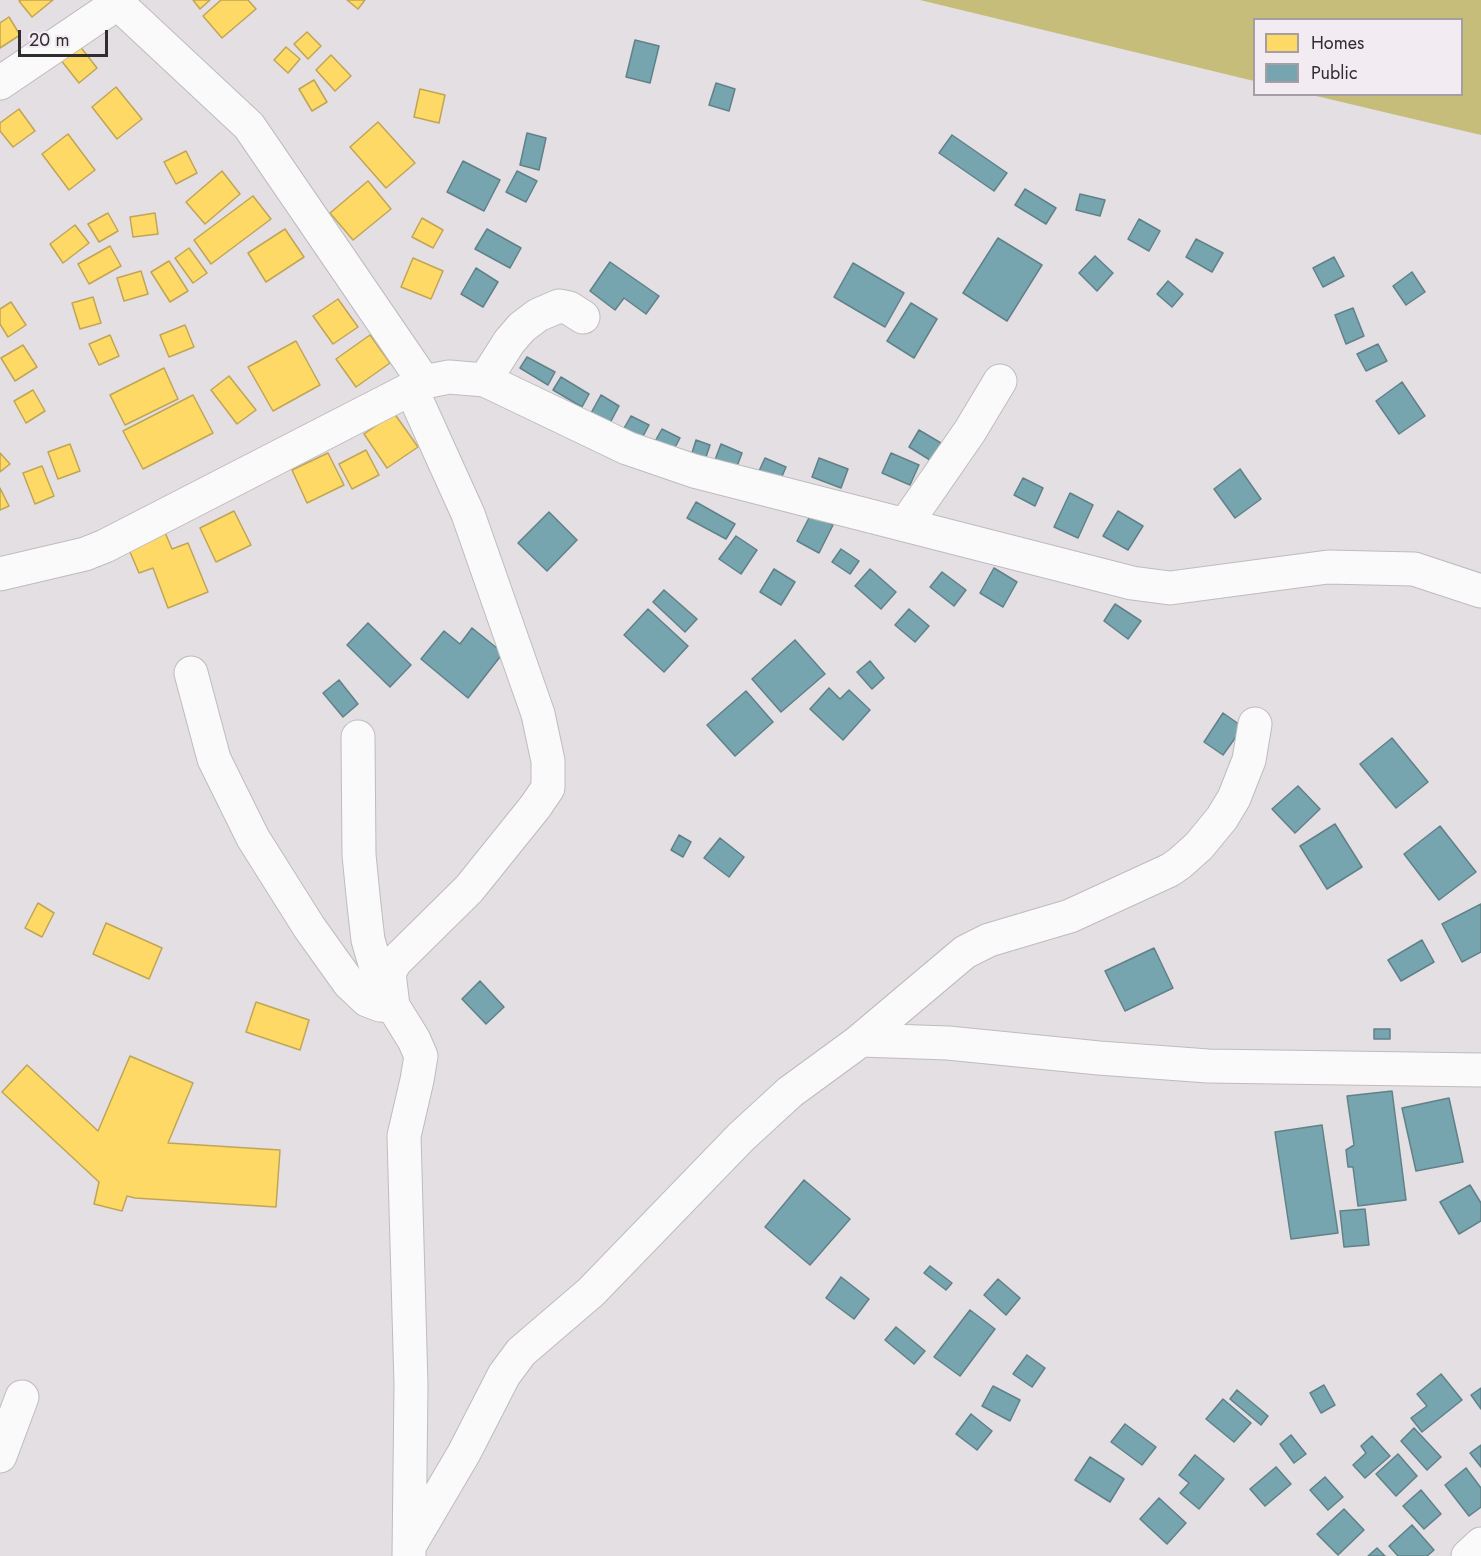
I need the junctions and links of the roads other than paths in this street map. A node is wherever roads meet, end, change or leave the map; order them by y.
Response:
1 (116, 1) edge
2 (0, 83) edge
3 (583, 317) dead end
4 (485, 380) junction
5 (1000, 381) dead end
6 (417, 385) junction
7 (905, 525) junction
8 (0, 574) edge
9 (1481, 591) edge
10 (191, 673) dead end
11 (1255, 724) dead end
12 (358, 737) dead end
13 (391, 994) junction
14 (861, 1040) junction
15 (1481, 1070) edge
16 (22, 1396) dead end
17 (0, 1456) edge
18 (1481, 1544) edge
19 (409, 1551) edge
20 (1468, 1556) edge

1 - 2 street
1 - 6 street
3 - 4 street
4 - 6 street
4 - 7 street
5 - 7 street
6 - 8 street
6 - 13 street
7 - 9 street
10 - 13 street
11 - 14 street
12 - 13 street
13 - 19 street
14 - 15 street
14 - 19 street
16 - 17 street
18 - 20 street

